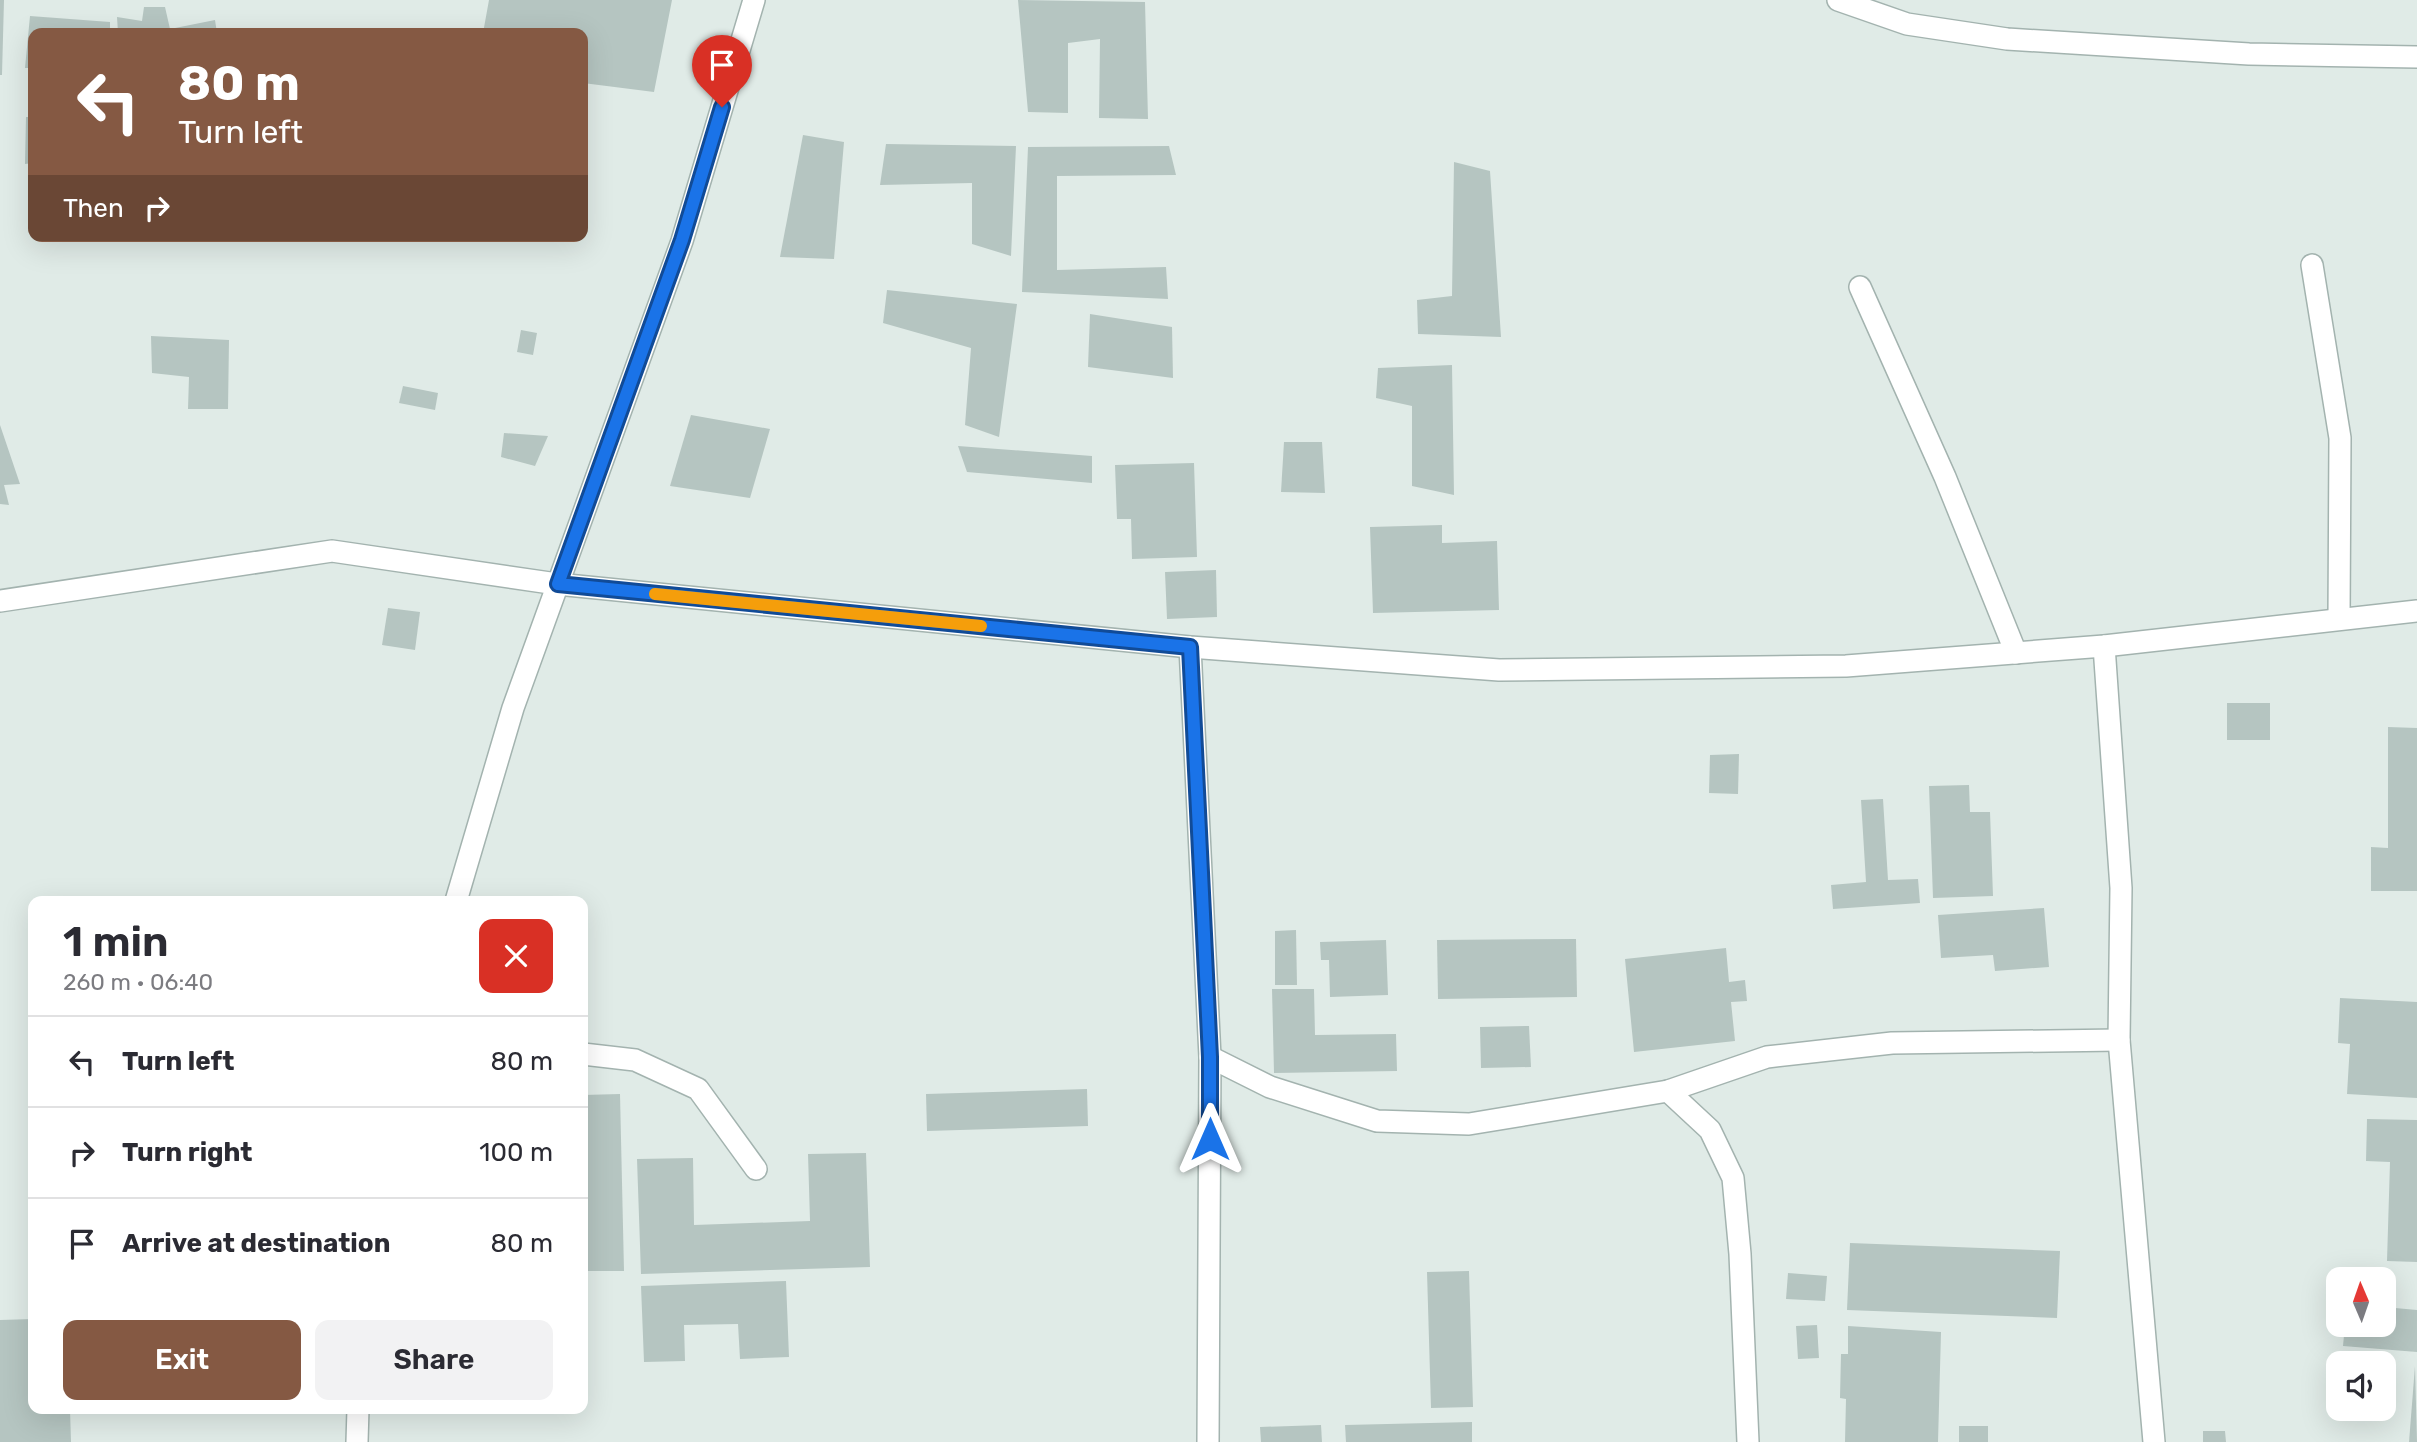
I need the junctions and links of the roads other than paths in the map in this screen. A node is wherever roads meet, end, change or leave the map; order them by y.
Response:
1 (754, 0) edge
2 (1838, 0) edge
3 (2417, 57) edge
4 (2312, 265) dead end
5 (1860, 286) dead end
6 (558, 584) junction
7 (0, 601) edge
8 (2417, 611) edge
9 (2339, 619) junction
10 (2104, 646) junction
11 (1190, 647) junction
12 (2016, 653) junction
13 (457, 896) edge
14 (2119, 1040) junction
15 (588, 1055) edge
16 (1210, 1057) junction
17 (1668, 1091) junction
18 (756, 1169) dead end
19 (358, 1414) edge
20 (357, 1442) edge
21 (1208, 1442) edge
22 (1748, 1442) edge
23 (2154, 1442) edge

1 - 6 street
2 - 3 street
4 - 9 street
5 - 12 street
6 - 7 street
6 - 11 street
6 - 13 street
8 - 9 street
9 - 10 street
10 - 12 street
10 - 14 street
11 - 12 street
11 - 16 street
14 - 17 street
14 - 23 street
15 - 18 street
16 - 17 street
16 - 21 street
17 - 22 street
19 - 20 street

